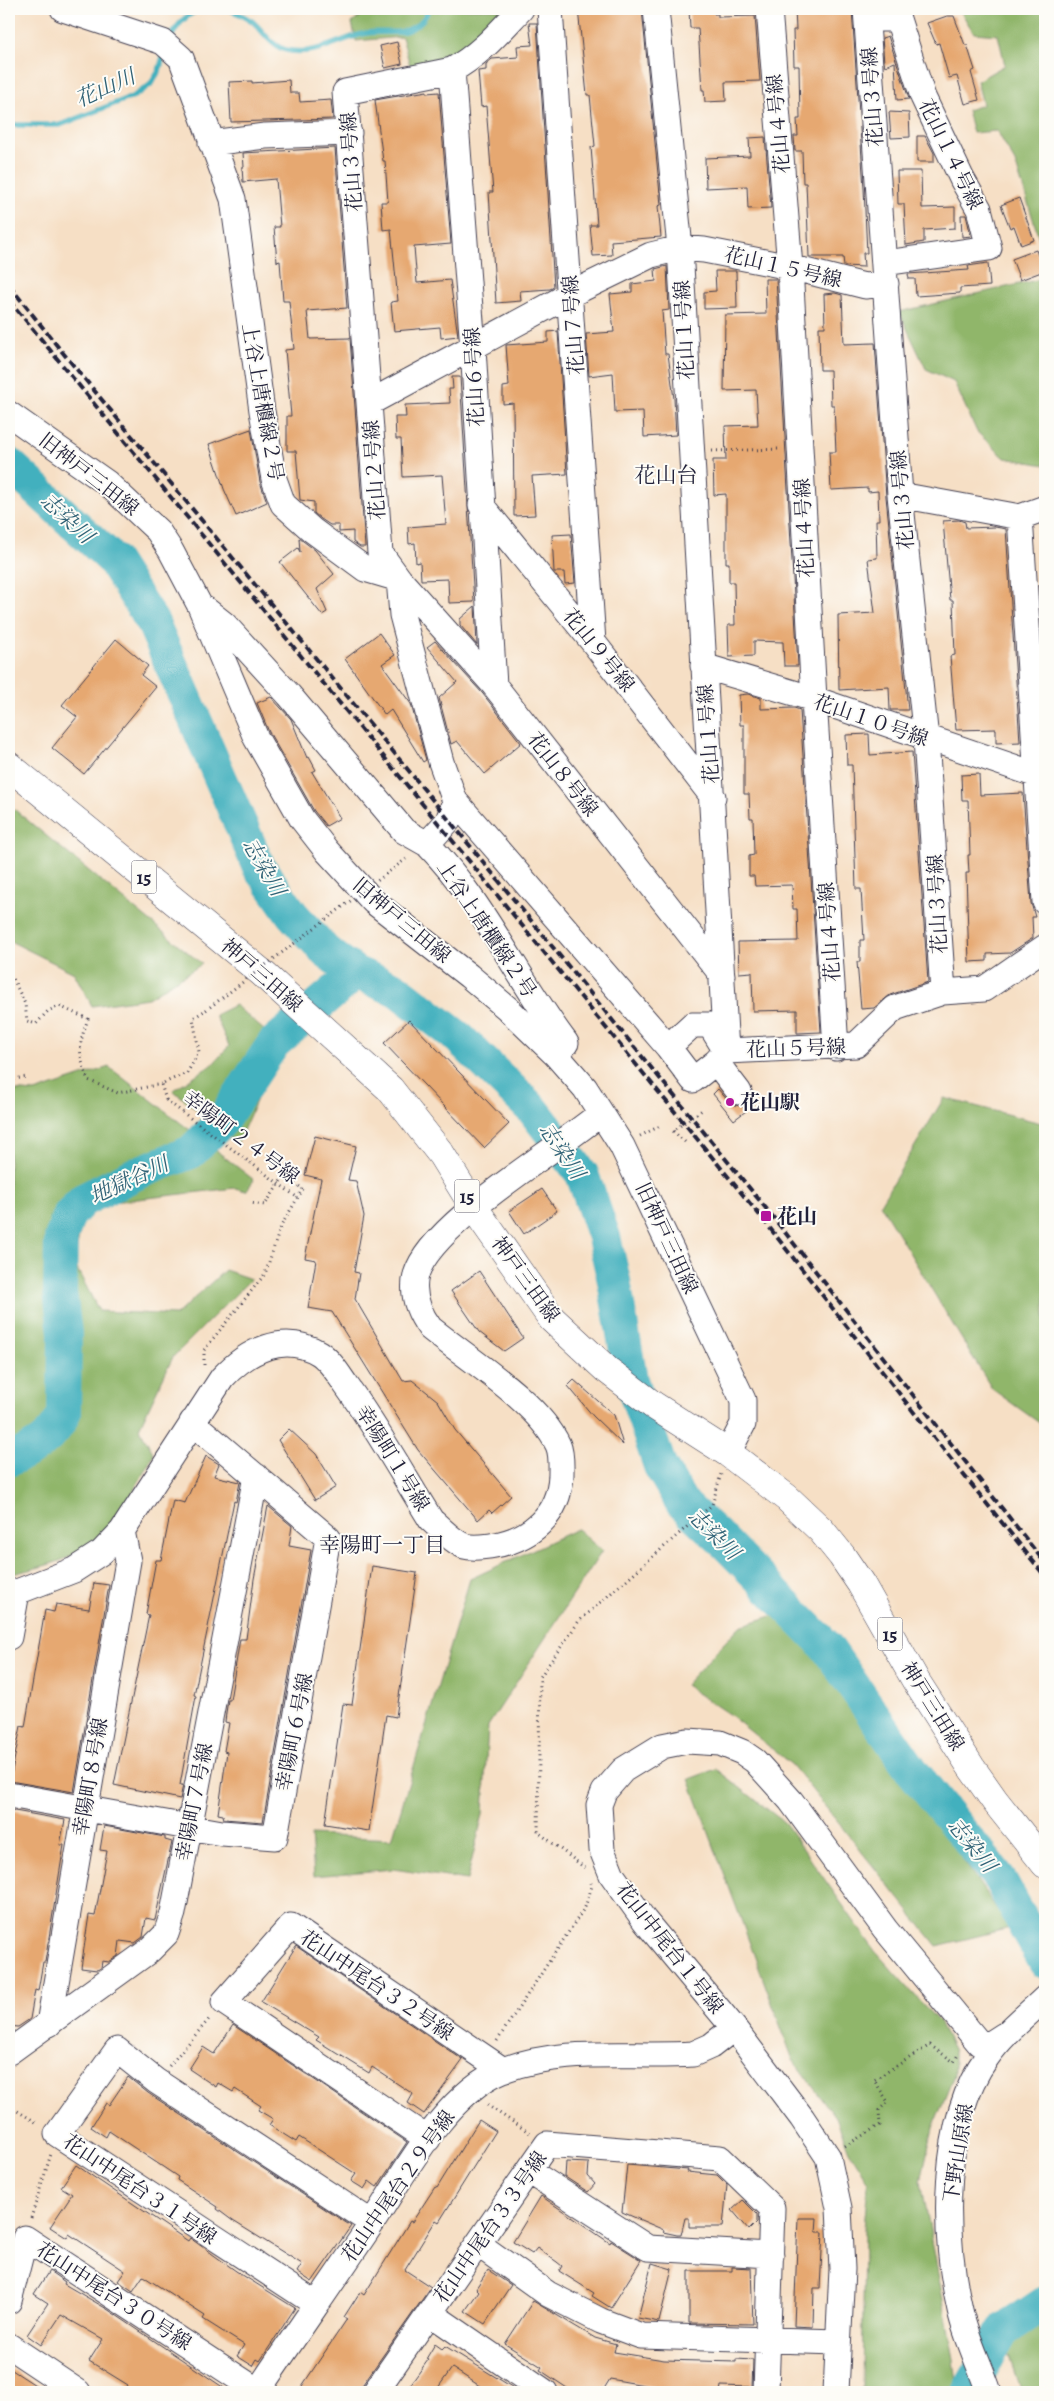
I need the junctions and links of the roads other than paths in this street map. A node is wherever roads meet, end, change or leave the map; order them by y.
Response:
1 (63, 9) edge
2 (521, 9) edge
3 (550, 9) edge
4 (656, 9) edge
5 (769, 9) edge
6 (866, 14) edge
7 (452, 70) junction
8 (349, 133) junction
9 (211, 143) junction
10 (680, 248) junction
11 (790, 267) junction
12 (885, 273) junction
13 (571, 294) junction
14 (473, 348) junction
15 (369, 403) junction
16 (9, 414) edge
17 (900, 495) junction
18 (481, 505) junction
19 (1045, 508) edge
20 (1020, 517) junction
21 (399, 579) junction
22 (200, 606) junction
23 (593, 642) junction
24 (704, 666) junction
25 (494, 685) junction
26 (814, 699) junction
27 (926, 739) junction
28 (9, 766) edge
29 (1037, 775) junction
30 (713, 797) junction
31 (455, 801) junction
32 (427, 844) junction
33 (1045, 902) edge
34 (1045, 947) edge
35 (722, 975) junction
36 (943, 992) junction
37 (668, 1047) junction
38 (836, 1048) junction
39 (556, 1055) junction
40 (721, 1056) junction
41 (739, 1092) dead end
42 (593, 1120) junction
43 (475, 1209) junction
44 (192, 1422) junction
45 (728, 1453) junction
46 (256, 1476) junction
47 (122, 1530) junction
48 (13, 1593) edge
49 (9, 1637) edge
50 (9, 1795) edge
51 (84, 1807) junction
52 (189, 1827) junction
53 (1045, 1864) edge
54 (1045, 1998) edge
55 (49, 2024) junction
56 (734, 2028) junction
57 (1004, 2035) junction
58 (9, 2052) edge
59 (495, 2064) junction
60 (428, 2139) junction
61 (529, 2172) junction
62 (372, 2222) junction
63 (478, 2244) junction
64 (771, 2255) junction
65 (9, 2301) edge
66 (316, 2304) junction
67 (430, 2313) junction
68 (768, 2340) junction
69 (838, 2342) junction
70 (9, 2346) edge
71 (78, 2392) edge
72 (258, 2392) edge
73 (375, 2392) edge
74 (545, 2392) edge
75 (766, 2392) edge
76 (836, 2392) edge
77 (990, 2392) edge

1 - 9 street, 上谷上唐櫃線２号
2 - 7 street, 花山３号線
3 - 13 street, 花山７号線
4 - 10 street, 花山１号線
5 - 11 street, 花山４号線
6 - 12 street, 花山３号線
6 - 12 street, 花山１４号線
7 - 8 street, 花山３号線
7 - 14 street, 花山６号線
8 - 9 street
8 - 15 street, 花山３号線
9 - 21 street, 上谷上唐櫃線２号
10 - 11 street, 花山１５号線
10 - 13 street, 花山２号線
10 - 24 street, 花山１号線
11 - 12 street, 花山１５号線
11 - 26 street, 花山４号線
12 - 17 street, 花山３号線
13 - 14 street, 花山２号線
13 - 23 street, 花山７号線
14 - 15 street, 花山２号線
14 - 18 street, 花山６号線
15 - 21 street, 花山２号線
16 - 22 street, 旧神戸三田線
17 - 20 street
17 - 27 street, 花山３号線
18 - 23 street, 花山９号線
18 - 25 street, 花山６号線
19 - 20 street
20 - 29 street
21 - 25 street, 花山８号線
21 - 31 street
22 - 32 street
22 - 39 street, 旧神戸三田線
23 - 30 street, 花山９号線
24 - 26 street, 花山１０号線
24 - 30 street, 花山１号線
25 - 35 street, 花山８号線
26 - 27 street, 花山１０号線
26 - 38 street, 花山４号線
27 - 29 street, 花山１０号線
27 - 36 street, 花山３号線
28 - 43 main road, 神戸三田線 / 15
29 - 33 street
30 - 35 street, 花山１号線
31 - 32 street, 上谷上唐櫃線２号
31 - 37 street
32 - 39 street, 上谷上唐櫃線２号
34 - 36 street, 花山５号線
35 - 40 street, 花山１号線
36 - 38 street, 花山５号線
37 - 40 street
37 - 40 street
38 - 40 street, 花山５号線
39 - 42 street, 旧神戸三田線
40 - 41 street
42 - 43 street, 幸陽町１号線
42 - 45 street, 旧神戸三田線
43 - 44 street, 幸陽町１号線
43 - 45 main road, 神戸三田線 / 15
44 - 46 street, 幸陽町６号線
44 - 47 street, 幸陽町１号線
45 - 53 main road, 神戸三田線 / 15
46 - 52 street, 幸陽町７号線
46 - 52 street, 幸陽町６号線
47 - 48 street, 幸陽町１号線
47 - 51 street, 幸陽町８号線
48 - 49 street
50 - 51 street, 幸陽町６号線
51 - 52 street, 幸陽町６号線
51 - 55 street, 幸陽町８号線
52 - 55 street, 幸陽町７号線
54 - 57 street, 下野山原線
55 - 58 street, 幸陽町７号線
56 - 57 street, 花山中尾台１号線
56 - 59 street, 花山中尾台２９号線
56 - 69 street, 花山中尾台１号線
57 - 77 street, 下野山原線
59 - 60 street, 花山中尾台２９号線
59 - 60 street, 花山中尾台３２号線
60 - 62 street, 花山中尾台２９号線
61 - 63 street, 花山中尾台３３号線
61 - 64 street
61 - 64 street, 花山中尾台３３号線
62 - 66 street, 花山中尾台２９号線
62 - 66 street, 花山中尾台３１号線
63 - 67 street, 花山中尾台３３号線
63 - 68 street
64 - 68 street, 花山中尾台３３号線
65 - 72 street, 花山中尾台３０号線
66 - 72 street, 花山中尾台２９号線
67 - 73 street, 花山中尾台３３号線
67 - 74 street
68 - 69 street
68 - 75 street, 花山中尾台３３号線
69 - 76 street, 花山中尾台１号線
70 - 71 street

